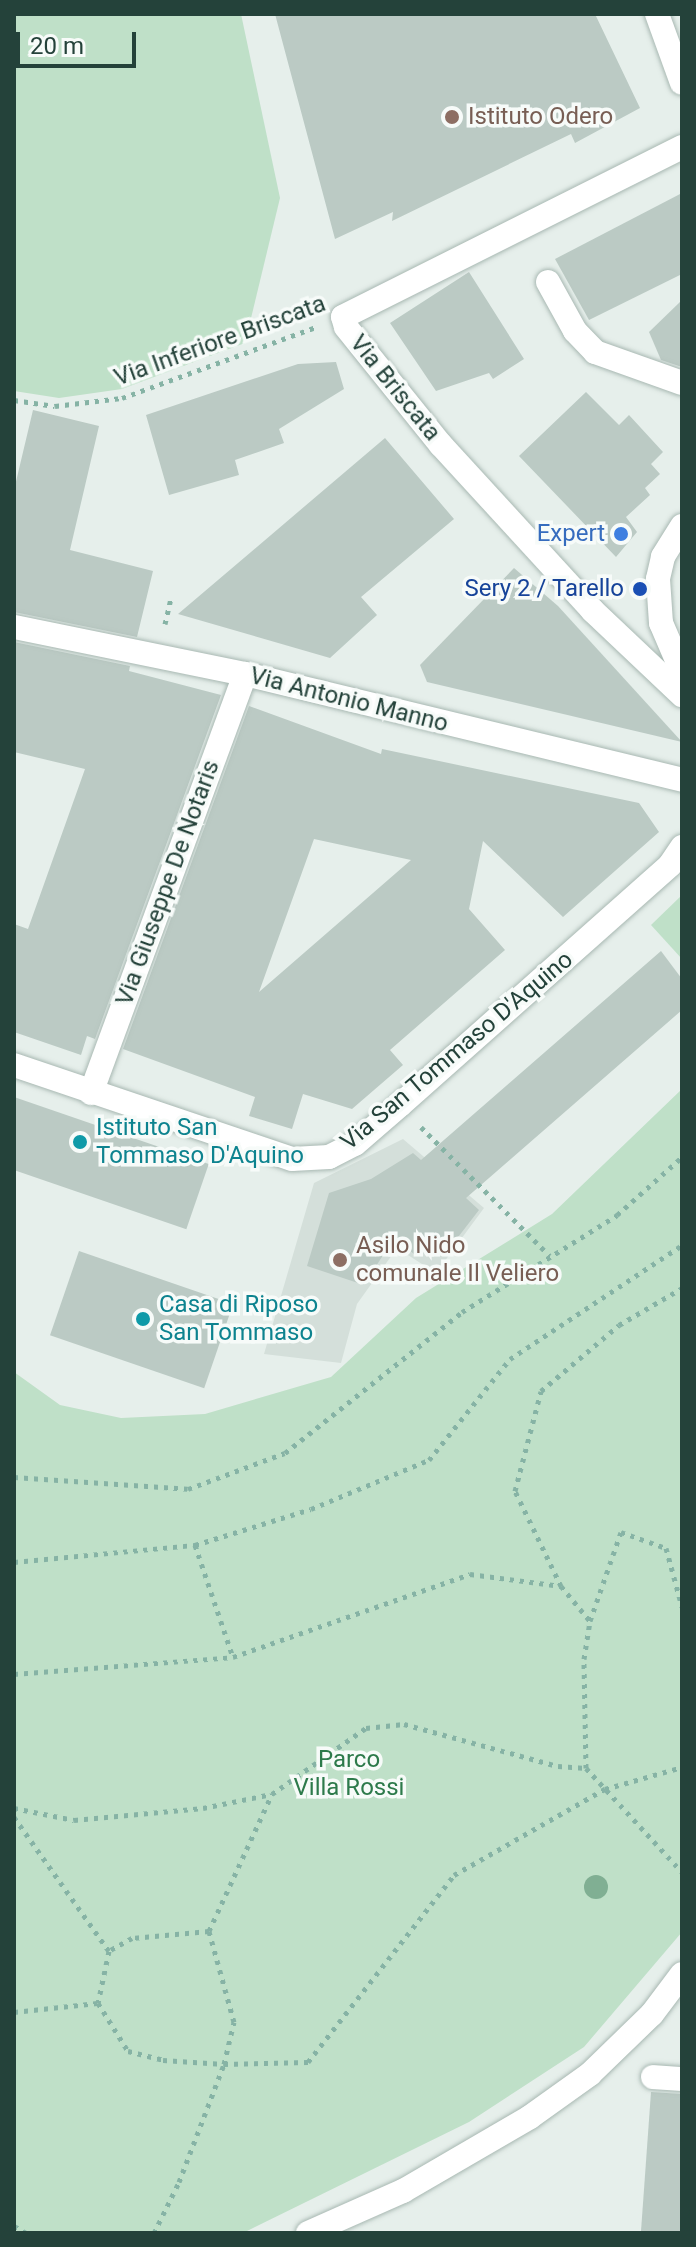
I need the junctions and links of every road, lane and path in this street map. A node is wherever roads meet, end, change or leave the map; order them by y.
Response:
1 (657, 14) edge
2 (682, 83) edge
3 (682, 147) edge
4 (548, 282) dead end
5 (343, 317) junction
6 (682, 383) edge
7 (14, 400) edge
8 (682, 526) edge
9 (672, 622) edge
10 (14, 627) edge
11 (682, 672) edge
12 (245, 674) junction
13 (682, 695) edge
14 (682, 780) edge
15 (682, 847) edge
16 (14, 1065) edge
17 (91, 1093) junction
18 (400, 1105) junction
19 (682, 1157) edge
20 (682, 1245) edge
21 (550, 1256) junction
22 (682, 1288) edge
23 (14, 1477) edge
24 (195, 1545) junction
25 (14, 1562) edge
26 (561, 1586) junction
27 (682, 1607) edge
28 (590, 1621) junction
29 (233, 1657) junction
30 (14, 1674) edge
31 (682, 1767) edge
32 (586, 1768) junction
33 (605, 1789) junction
34 (272, 1794) junction
35 (14, 1808) edge
36 (14, 1817) edge
37 (682, 1872) edge
38 (209, 1931) junction
39 (109, 1951) junction
40 (682, 1974) edge
41 (98, 2003) junction
42 (14, 2012) edge
43 (224, 2064) junction
44 (653, 2077) dead end
45 (682, 2079) edge
46 (14, 2226) edge
47 (26, 2233) edge
48 (154, 2233) edge
49 (308, 2233) edge

1 - 2 street
3 - 5 street, Via Briscata
4 - 6 street
5 - 7 path, Via Inferiore Briscata
5 - 13 street, Via Briscata
8 - 9 street
9 - 11 street
10 - 12 street, Via Antonio Manno
12 - 14 street, Via Antonio Manno
12 - 17 street, Via Giuseppe De Notaris
15 - 18 street, Via San Tommaso D'Aquino
16 - 17 street, Via San Tommaso D'Aquino
17 - 18 street, Via San Tommaso D'Aquino
18 - 21 path
19 - 21 path
20 - 24 path
21 - 23 path
22 - 26 path
24 - 25 path
24 - 29 path
26 - 28 path
26 - 29 path
27 - 28 path
28 - 32 path
29 - 30 path
31 - 33 path
32 - 33 path
32 - 34 path
33 - 37 path
33 - 43 path
34 - 35 path
34 - 38 path
36 - 39 path
38 - 39 path
38 - 43 path
39 - 41 path
40 - 49 street
41 - 42 path
41 - 43 path
43 - 48 path
44 - 45 street
46 - 47 path

